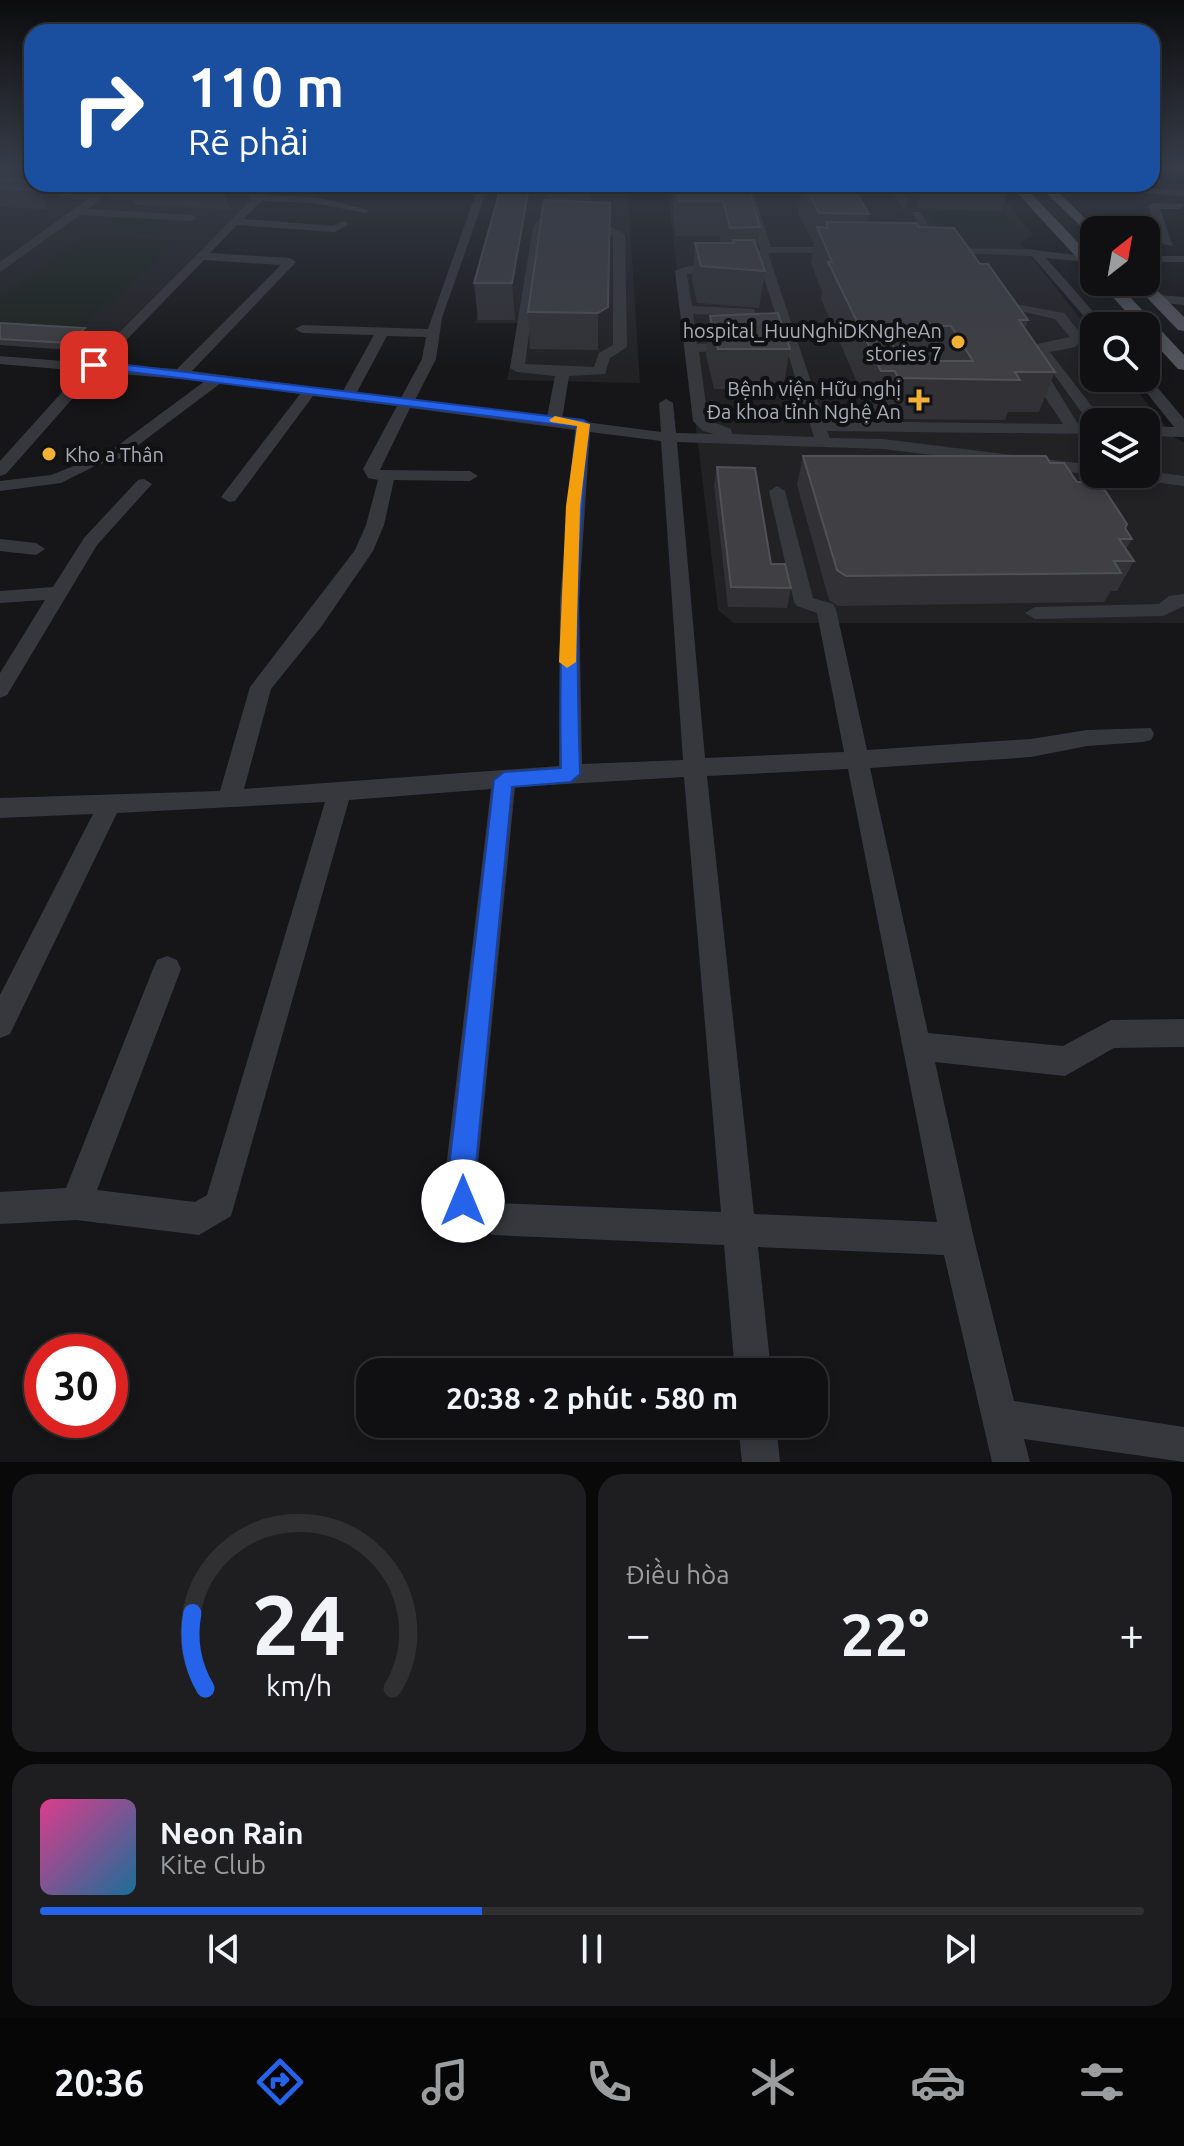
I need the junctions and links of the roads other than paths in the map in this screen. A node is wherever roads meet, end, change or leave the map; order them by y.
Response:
1 (47, 235) edge
2 (222, 235) edge
3 (466, 235) edge
4 (549, 235) edge
5 (619, 235) edge
6 (761, 235) edge
7 (928, 235) edge
8 (1064, 235) edge
9 (0, 246) edge
10 (30, 247) junction
11 (766, 250) junction
12 (859, 250) edge
13 (921, 250) edge
14 (937, 250) junction
15 (952, 251) junction
16 (972, 251) junction
17 (1080, 251) edge
18 (1036, 253) junction
19 (201, 256) junction
20 (1160, 259) edge
21 (1184, 259) edge
22 (1080, 260) edge
23 (962, 263) edge
24 (981, 263) edge
25 (0, 268) edge
26 (753, 269) junction
27 (998, 288) edge
28 (1119, 296) edge
29 (1155, 296) edge
30 (1158, 299) junction
31 (1184, 301) edge
32 (999, 303) junction
33 (688, 310) junction
34 (1084, 312) edge
35 (1133, 312) edge
36 (1184, 326) edge
37 (1070, 328) junction
38 (1080, 328) edge
39 (302, 329) dead end
40 (433, 333) junction
41 (381, 334) junction
42 (1029, 340) junction
43 (1160, 341) edge
44 (690, 348) junction
45 (0, 360) edge
46 (94, 365) junction
47 (1184, 365) edge
48 (1059, 371) junction
49 (563, 372) junction
50 (1039, 372) junction
51 (181, 374) junction
52 (218, 379) junction
53 (310, 390) junction
54 (1153, 392) edge
55 (349, 394) junction
56 (406, 401) junction
57 (666, 403) dead end
58 (1086, 408) edge
59 (554, 419) junction
60 (583, 424) junction
61 (1074, 429) junction
62 (1080, 429) edge
63 (1160, 431) edge
64 (1184, 431) edge
65 (820, 433) junction
66 (666, 437) junction
67 (1080, 468) edge
68 (0, 471) edge
69 (387, 475) junction
70 (470, 476) dead end
71 (1160, 478) edge
72 (1184, 481) edge
73 (144, 484) dead end
74 (0, 486) edge
75 (777, 491) dead end
76 (229, 497) dead end
77 (0, 545) edge
78 (36, 549) dead end
79 (60, 593) junction
80 (0, 597) edge
81 (1184, 600) edge
82 (1035, 613) dead end
83 (0, 690) edge
84 (1143, 734) dead end
85 (856, 760) junction
86 (695, 769) junction
87 (571, 774) junction
88 (504, 780) junction
89 (340, 790) junction
90 (229, 800) junction
91 (110, 804) junction
92 (0, 808) edge
93 (167, 969) dead end
94 (0, 1024) edge
95 (1184, 1033) edge
96 (919, 1046) junction
97 (76, 1204) junction
98 (0, 1208) edge
99 (740, 1227) junction
100 (957, 1239) junction
101 (752, 1358) edge
102 (1001, 1417) junction
103 (758, 1438) edge
104 (1184, 1446) edge
105 (761, 1462) edge
106 (1011, 1462) edge

1 - 10 street
2 - 19 street
3 - 40 street
4 - 49 street
5 - 49 street
6 - 11 street
7 - 14 street
8 - 17 main road
9 - 10 street
10 - 25 street
11 - 12 street
11 - 26 street
13 - 14 street
14 - 15 street
15 - 16 street
15 - 23 street
16 - 18 street
16 - 24 street
18 - 22 street
18 - 34 street
19 - 46 street
19 - 51 street
20 - 21 street
26 - 33 street
26 - 65 street
27 - 32 street
28 - 35 main road
29 - 30 main road
30 - 31 street
30 - 36 main road
32 - 37 street
32 - 42 street
33 - 44 street
33 - 44 street
37 - 38 street
37 - 42 street
39 - 41 street
40 - 41 street
40 - 56 street
41 - 55 street
42 - 48 street
42 - 50 street
43 - 47 main road
44 - 65 street
45 - 46 street
46 - 51 street
46 - 68 street
48 - 50 street
48 - 58 street
49 - 59 street
50 - 61 street
51 - 52 street
52 - 53 street
52 - 74 street
53 - 55 street
53 - 76 street
54 - 64 street
55 - 56 street
56 - 59 street
56 - 69 street
57 - 66 street
59 - 60 street
60 - 66 street
60 - 87 street
61 - 62 street
61 - 65 street
63 - 64 street
65 - 66 street
65 - 67 street
66 - 86 street
69 - 70 street
69 - 90 street
71 - 72 street
73 - 79 street
75 - 85 street
77 - 78 street
79 - 80 street
79 - 83 street
81 - 82 street
84 - 85 street
85 - 86 street
85 - 96 street
86 - 87 street
86 - 99 street
87 - 88 street
88 - 89 street
88 - 99 street
89 - 90 street
89 - 97 street
90 - 91 street
91 - 92 street
91 - 94 street
93 - 97 street
95 - 96 street
96 - 100 street
97 - 98 street
99 - 100 street
99 - 101 street
100 - 102 street
102 - 104 street
102 - 106 street
103 - 105 street

